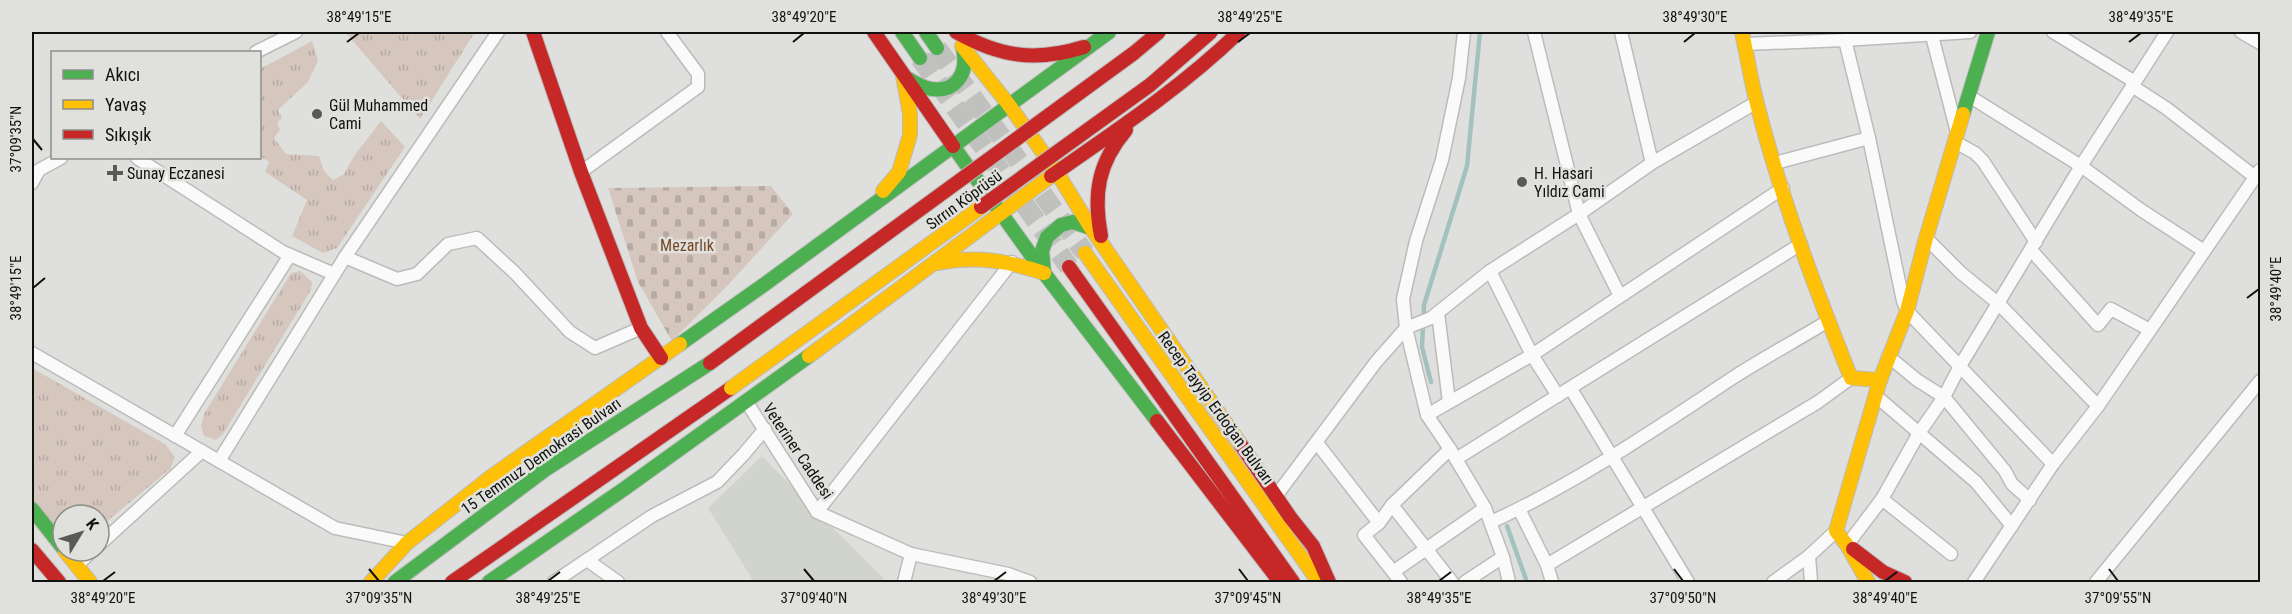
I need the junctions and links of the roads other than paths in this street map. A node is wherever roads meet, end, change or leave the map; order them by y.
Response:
1 (296, 32) edge
2 (498, 32) edge
3 (533, 32) edge
4 (667, 32) edge
5 (874, 32) edge
6 (902, 32) edge
7 (926, 32) edge
8 (950, 32) edge
9 (956, 32) edge
10 (1109, 32) edge
11 (1159, 32) edge
12 (1211, 32) edge
13 (1239, 32) edge
14 (1464, 32) edge
15 (1534, 32) edge
16 (1621, 32) edge
17 (1970, 32) edge
18 (1988, 32) edge
19 (2053, 32) edge
20 (2167, 32) edge
21 (2241, 32) edge
22 (1932, 33) edge
23 (1743, 38) edge
24 (1845, 40) junction
25 (1097, 42) junction
26 (2260, 43) edge
27 (937, 48) tunnel mouth
28 (963, 48) junction
29 (258, 51) edge
30 (920, 58) tunnel mouth
31 (903, 76) junction
32 (2133, 84) junction
33 (1969, 96) junction
34 (1757, 102) junction
35 (1009, 105) junction
36 (1136, 118) junction
37 (1869, 138) junction
38 (1956, 138) junction
39 (954, 146) junction
40 (59, 159) edge
41 (139, 159) edge
42 (1652, 163) junction
43 (1775, 163) junction
44 (2081, 166) junction
45 (1056, 171) junction
46 (581, 172) junction
47 (2258, 174) edge
48 (32, 183) edge
49 (1783, 188) junction
50 (869, 208) junction
51 (1002, 212) junction
52 (1579, 214) junction
53 (1091, 228) junction
54 (1926, 238) junction
55 (1102, 244) junction
56 (1801, 244) junction
57 (2034, 246) junction
58 (2204, 251) junction
59 (1085, 253) tunnel mouth
60 (290, 255) junction
61 (345, 258) junction
62 (1012, 262) junction
63 (934, 264) junction
64 (1069, 267) tunnel mouth
65 (1490, 271) junction
66 (1044, 273) junction
67 (334, 274) junction
68 (1620, 296) junction
69 (1999, 304) junction
70 (1907, 311) junction
71 (1435, 315) junction
72 (1828, 321) junction
73 (1411, 327) junction
74 (641, 328) junction
75 (2150, 330) junction
76 (32, 353) edge
77 (1532, 355) junction
78 (1888, 356) junction
79 (662, 358) junction
80 (710, 363) joint
81 (1960, 366) junction
82 (1851, 378) junction
83 (1880, 380) junction
84 (2260, 381) edge
85 (1571, 388) junction
86 (1558, 396) junction
87 (1876, 396) junction
88 (1944, 397) junction
89 (746, 401) junction
90 (1449, 402) junction
91 (2098, 406) junction
92 (1427, 415) junction
93 (765, 429) junction
94 (1919, 433) junction
95 (175, 436) junction
96 (1317, 443) junction
97 (202, 451) junction
98 (1453, 454) junction
99 (1611, 458) junction
100 (219, 461) junction
101 (2054, 464) junction
102 (1276, 496) junction
103 (1882, 499) junction
104 (2030, 500) junction
105 (1392, 505) junction
106 (1485, 508) junction
107 (1641, 508) junction
108 (32, 509) edge
109 (1519, 509) junction
110 (817, 512) junction
111 (1491, 522) junction
112 (1379, 523) junction
113 (2012, 526) junction
114 (1836, 531) junction
115 (51, 533) edge
116 (111, 534) edge
117 (408, 543) junction
118 (1847, 545) junction
119 (1426, 548) junction
120 (32, 550) edge
121 (911, 554) junction
122 (1951, 554) dead end
123 (1809, 556) junction
124 (1503, 557) junction
125 (587, 560) junction
126 (77, 565) edge
127 (1547, 565) junction
128 (1397, 577) edge
129 (59, 582) edge
130 (90, 582) edge
131 (371, 582) edge
132 (395, 582) edge
133 (452, 582) edge
134 (489, 582) edge
135 (554, 582) edge
136 (618, 582) edge
137 (904, 582) edge
138 (1030, 582) edge
139 (1280, 582) edge
140 (1293, 582) edge
141 (1319, 582) edge
142 (1329, 582) edge
143 (1452, 582) edge
144 (1466, 582) edge
145 (1509, 582) edge
146 (1552, 582) edge
147 (1688, 582) edge
148 (1773, 582) edge
149 (1811, 582) edge
150 (1868, 582) edge
151 (1905, 582) edge
152 (1974, 582) edge
153 (2096, 582) edge

1 - 29 street
2 - 61 street
3 - 46 main road
4 - 46 street
5 - 31 main road
6 - 30 main road
7 - 27 main road
8 - 28 main road
9 - 25 main road
10 - 25 main road
11 - 80 main road, Sırrın Köprüsü, bridge
12 - 133 main road, Sırrın Köprüsü, bridge
13 - 36 main road
14 - 73 street
15 - 52 street
16 - 42 street
17 - 22 street
18 - 33 main road
19 - 32 street
20 - 32 street
21 - 26 street
22 - 24 street
22 - 38 street
23 - 24 street
23 - 34 main road
24 - 37 street
25 - 35 main road
28 - 31 main road
28 - 35 main road
31 - 39 main road
31 - 50 main road
32 - 44 street
32 - 47 street
33 - 38 main road
33 - 44 street
34 - 42 street
34 - 43 main road
35 - 39 main road
35 - 45 main road
36 - 45 main road
36 - 55 main road
37 - 43 street
37 - 70 street
38 - 54 main road
38 - 57 street
39 - 50 main road
39 - 51 main road
40 - 48 street
41 - 60 street
42 - 52 street
43 - 49 main road
44 - 57 street
44 - 58 street
45 - 51 main road
45 - 53 main road
46 - 74 main road
47 - 58 street
49 - 56 main road
49 - 68 street
50 - 79 main road
51 - 63 main road
51 - 66 main road
52 - 65 street
52 - 68 street
53 - 55 main road
53 - 66 main road
54 - 69 street
54 - 70 main road
55 - 102 main road
56 - 72 main road
56 - 85 street
57 - 69 street
57 - 75 street
58 - 75 street
59 - 141 main road, Recep Tayyip Erdoğan Bulvarı
60 - 67 street
60 - 95 street
61 - 67 street
61 - 74 street
62 - 63 main road
62 - 66 main road
62 - 110 street
63 - 89 main road
64 - 140 main road
65 - 71 street
65 - 77 street
66 - 139 main road
67 - 100 street
68 - 77 street
69 - 81 street
69 - 91 street
70 - 78 main road
70 - 81 street
71 - 73 street
71 - 90 street
72 - 82 main road
72 - 99 street
73 - 92 street
73 - 96 street
74 - 79 main road
75 - 91 street
76 - 95 street
77 - 86 street
77 - 90 street
78 - 83 main road
78 - 88 street
79 - 117 main road
80 - 132 main road, 15 Temmuz Demokrasi Bulvarı
81 - 88 street
81 - 101 street
82 - 83 main road
82 - 107 street
83 - 87 main road
84 - 153 street
85 - 86 street
85 - 99 street
86 - 98 street
87 - 94 street
87 - 114 main road
88 - 94 street
88 - 104 street
89 - 93 street, Veteriner Caddesi
89 - 134 main road
90 - 92 street
91 - 101 street
92 - 98 street
93 - 110 street, Veteriner Caddesi
93 - 125 street
94 - 103 street
94 - 113 street
95 - 97 street
96 - 102 street
96 - 112 street
97 - 100 street
97 - 116 street
98 - 105 street
98 - 106 street
99 - 107 street
99 - 109 street
100 - 117 street
101 - 104 street
102 - 142 main road
103 - 118 street
103 - 122 street
104 - 113 street
105 - 112 street
105 - 119 street
106 - 111 street
106 - 119 street
107 - 127 street
107 - 147 street
108 - 115 main road
109 - 111 street
109 - 127 street
110 - 121 street, Veteriner Caddesi
111 - 124 street
112 - 128 street
113 - 152 street
114 - 118 main road
114 - 123 street
117 - 131 main road
118 - 150 main road
118 - 151 main road
119 - 128 street
119 - 143 street
120 - 129 main road
121 - 137 street
121 - 138 street, Veteriner Caddesi
123 - 148 street
123 - 149 street
124 - 144 street
124 - 145 street
125 - 135 street
125 - 136 street
126 - 130 main road
127 - 146 street

